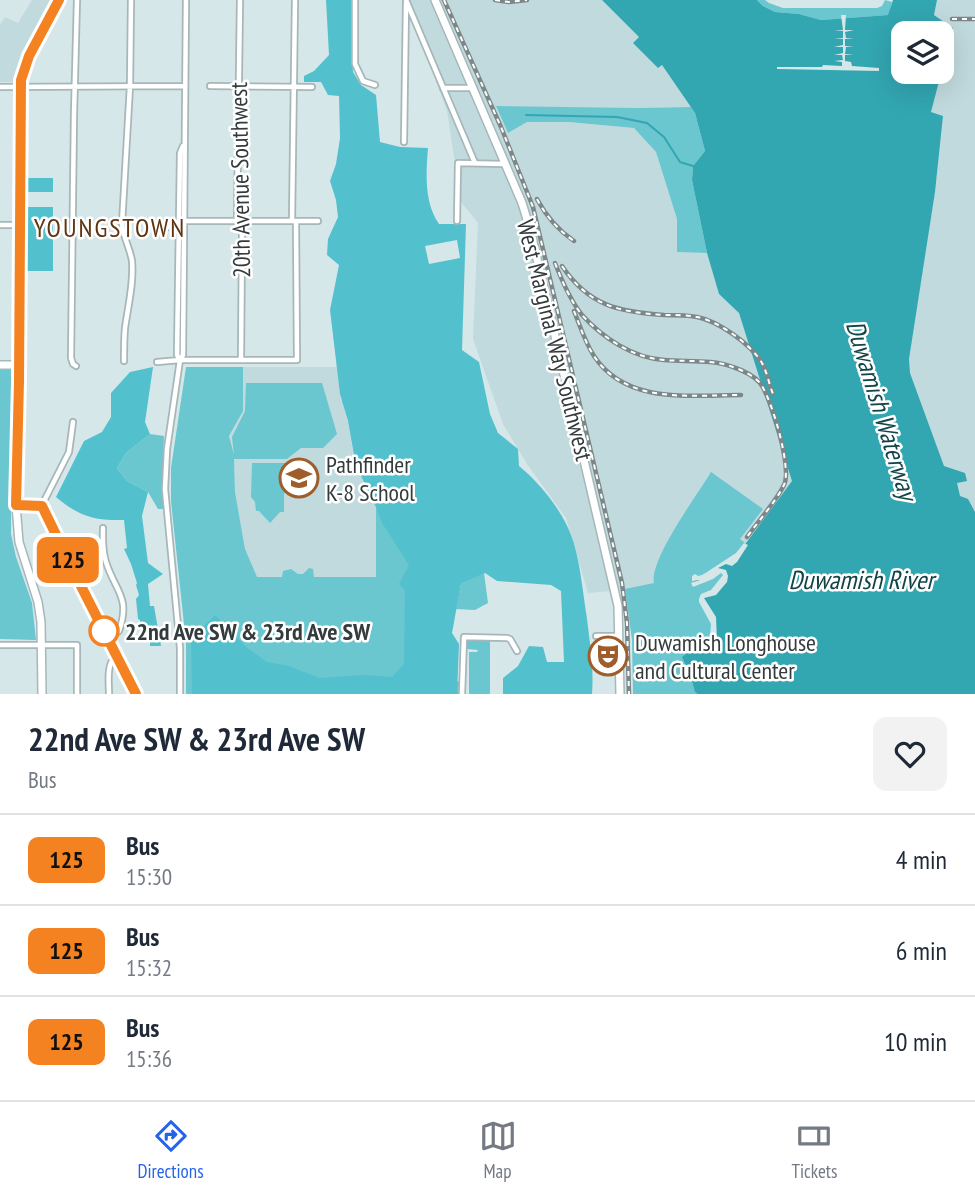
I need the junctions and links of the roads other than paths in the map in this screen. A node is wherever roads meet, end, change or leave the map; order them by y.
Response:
1 (59, 0) edge
2 (77, 0) edge
3 (131, 0) edge
4 (186, 0) edge
5 (240, 0) edge
6 (295, 0) edge
7 (355, 0) edge
8 (406, 0) edge
9 (435, 0) edge
10 (375, 85) dead end
11 (21, 86) junction
12 (75, 86) junction
13 (130, 86) junction
14 (185, 86) junction
15 (209, 86) dead end
16 (0, 87) edge
17 (239, 87) junction
18 (294, 87) junction
19 (312, 87) dead end
20 (443, 88) junction
21 (474, 88) junction
22 (404, 142) dead end
23 (184, 146) junction
24 (475, 163) junction
25 (505, 164) junction
26 (185, 221) junction
27 (239, 221) junction
28 (294, 221) junction
29 (318, 221) dead end
30 (457, 221) dead end
31 (0, 225) edge
32 (19, 225) junction
33 (159, 227) dead end
34 (179, 227) junction
35 (180, 360) junction
36 (241, 360) junction
37 (124, 361) dead end
38 (158, 362) dead end
39 (0, 365) edge
40 (19, 365) junction
41 (76, 366) dead end
42 (73, 422) dead end
43 (16, 505) junction
44 (42, 506) junction
45 (103, 528) dead end
46 (596, 636) dead end
47 (619, 636) junction
48 (108, 639) junction
49 (0, 645) edge
50 (42, 645) junction
51 (517, 650) dead end
52 (116, 656) junction
53 (42, 694) edge
54 (77, 694) edge
55 (109, 694) edge
56 (136, 694) edge
57 (180, 694) edge
58 (462, 694) edge
59 (620, 694) edge

1 - 11 main road
2 - 12 street
3 - 13 street
4 - 14 street
5 - 17 street, 20th Avenue Southwest
6 - 18 street
7 - 10 street
8 - 20 street
8 - 22 street
9 - 21 main road, West Marginal Way Southwest
11 - 12 street
11 - 16 street
11 - 32 main road
12 - 13 street
12 - 41 street
13 - 14 street
13 - 37 street
14 - 23 street
15 - 17 street
17 - 18 street
17 - 27 street, 20th Avenue Southwest
18 - 19 street
18 - 28 street
20 - 21 street
20 - 24 street
21 - 25 main road, West Marginal Way Southwest
23 - 26 street
23 - 34 street
24 - 25 street
24 - 30 street
25 - 47 main road, West Marginal Way Southwest
26 - 27 street
26 - 35 street
27 - 28 street
27 - 36 street, 20th Avenue Southwest
28 - 29 street
28 - 36 street
31 - 32 street
32 - 40 main road
33 - 34 street
34 - 35 street
35 - 36 street
35 - 38 street
35 - 57 street
39 - 40 main road
40 - 43 main road
42 - 44 street
43 - 44 main road
43 - 50 main road
44 - 48 main road
45 - 48 street
46 - 47 street
47 - 59 main road, West Marginal Way Southwest
48 - 52 main road
49 - 50 street
50 - 53 main road
50 - 54 street
51 - 58 street
52 - 55 street
52 - 56 main road

